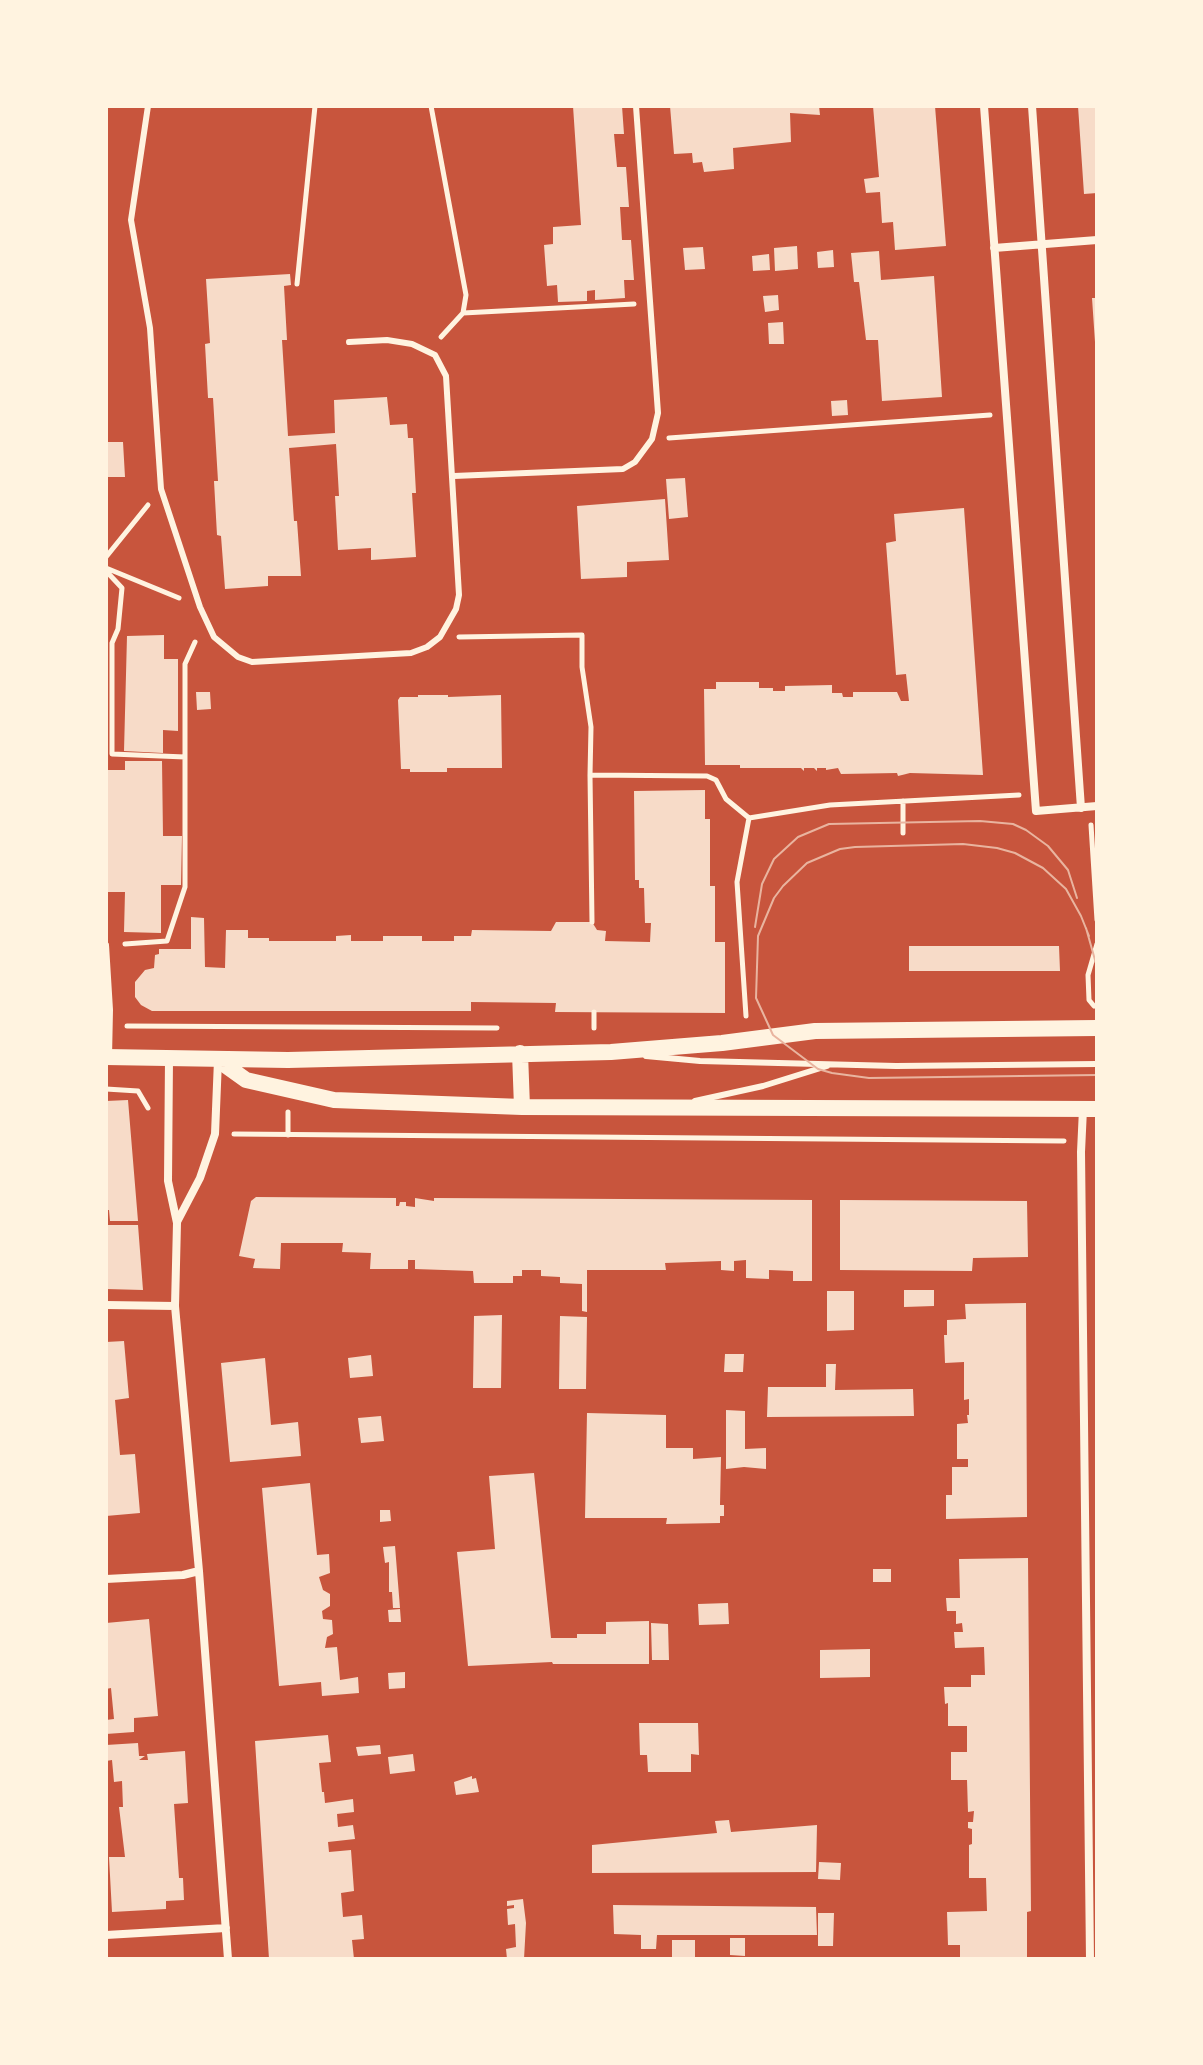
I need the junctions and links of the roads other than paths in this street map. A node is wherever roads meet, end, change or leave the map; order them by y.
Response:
1 (148, 106) edge
2 (636, 106) edge
3 (984, 106) edge
4 (1032, 106) edge
5 (1097, 240) edge
6 (1040, 244) junction
7 (994, 248) junction
8 (349, 342) dead end
9 (454, 476) junction
10 (1097, 806) edge
11 (1081, 808) junction
12 (107, 945) edge
13 (1097, 1028) edge
14 (611, 1052) junction
15 (520, 1053) junction
16 (107, 1057) edge
17 (169, 1059) junction
18 (218, 1060) junction
19 (1097, 1064) edge
20 (830, 1065) junction
21 (522, 1107) junction
22 (662, 1108) junction
23 (1090, 1109) edge
24 (177, 1223) junction
25 (106, 1305) edge
26 (175, 1306) junction
27 (199, 1571) junction
28 (106, 1579) edge
29 (226, 1928) junction
30 (106, 1935) edge
31 (228, 1959) edge
32 (1090, 1959) edge

1 - 9 lane
2 - 9 lane
3 - 7 street
4 - 6 street
5 - 6 street
6 - 7 street
6 - 11 street
7 - 11 street
8 - 9 lane
10 - 11 street
12 - 16 lane
13 - 14 main road
14 - 15 main road
14 - 20 lane
15 - 18 main road
15 - 21 main road
16 - 17 main road
17 - 18 main road
17 - 24 street
18 - 21 main road
18 - 24 street
19 - 20 lane
20 - 22 lane
21 - 22 main road
22 - 23 main road
23 - 32 street
24 - 26 street
25 - 26 street
26 - 27 street
27 - 28 street
27 - 29 street
29 - 30 street
29 - 31 street

